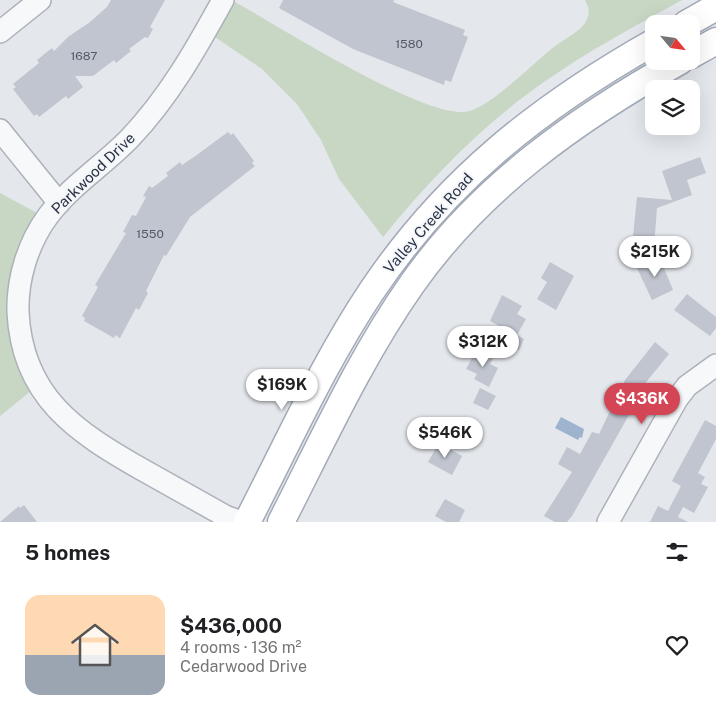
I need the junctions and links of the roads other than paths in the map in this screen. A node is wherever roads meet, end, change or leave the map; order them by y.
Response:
1 (40, 0) edge
2 (223, 0) edge
3 (0, 32) edge
4 (716, 41) edge
5 (645, 47) edge
6 (700, 50) edge
7 (664, 70) edge
8 (0, 130) edge
9 (58, 203) junction
10 (716, 365) edge
11 (241, 522) edge
12 (247, 522) edge
13 (281, 522) edge
14 (608, 522) edge

1 - 3 street
2 - 9 street, Parkwood Drive
4 - 6 main road
5 - 12 main road, Valley Creek Road
7 - 13 main road, Valley Creek Road
8 - 9 street
9 - 11 street, Parkwood Drive
10 - 14 street

